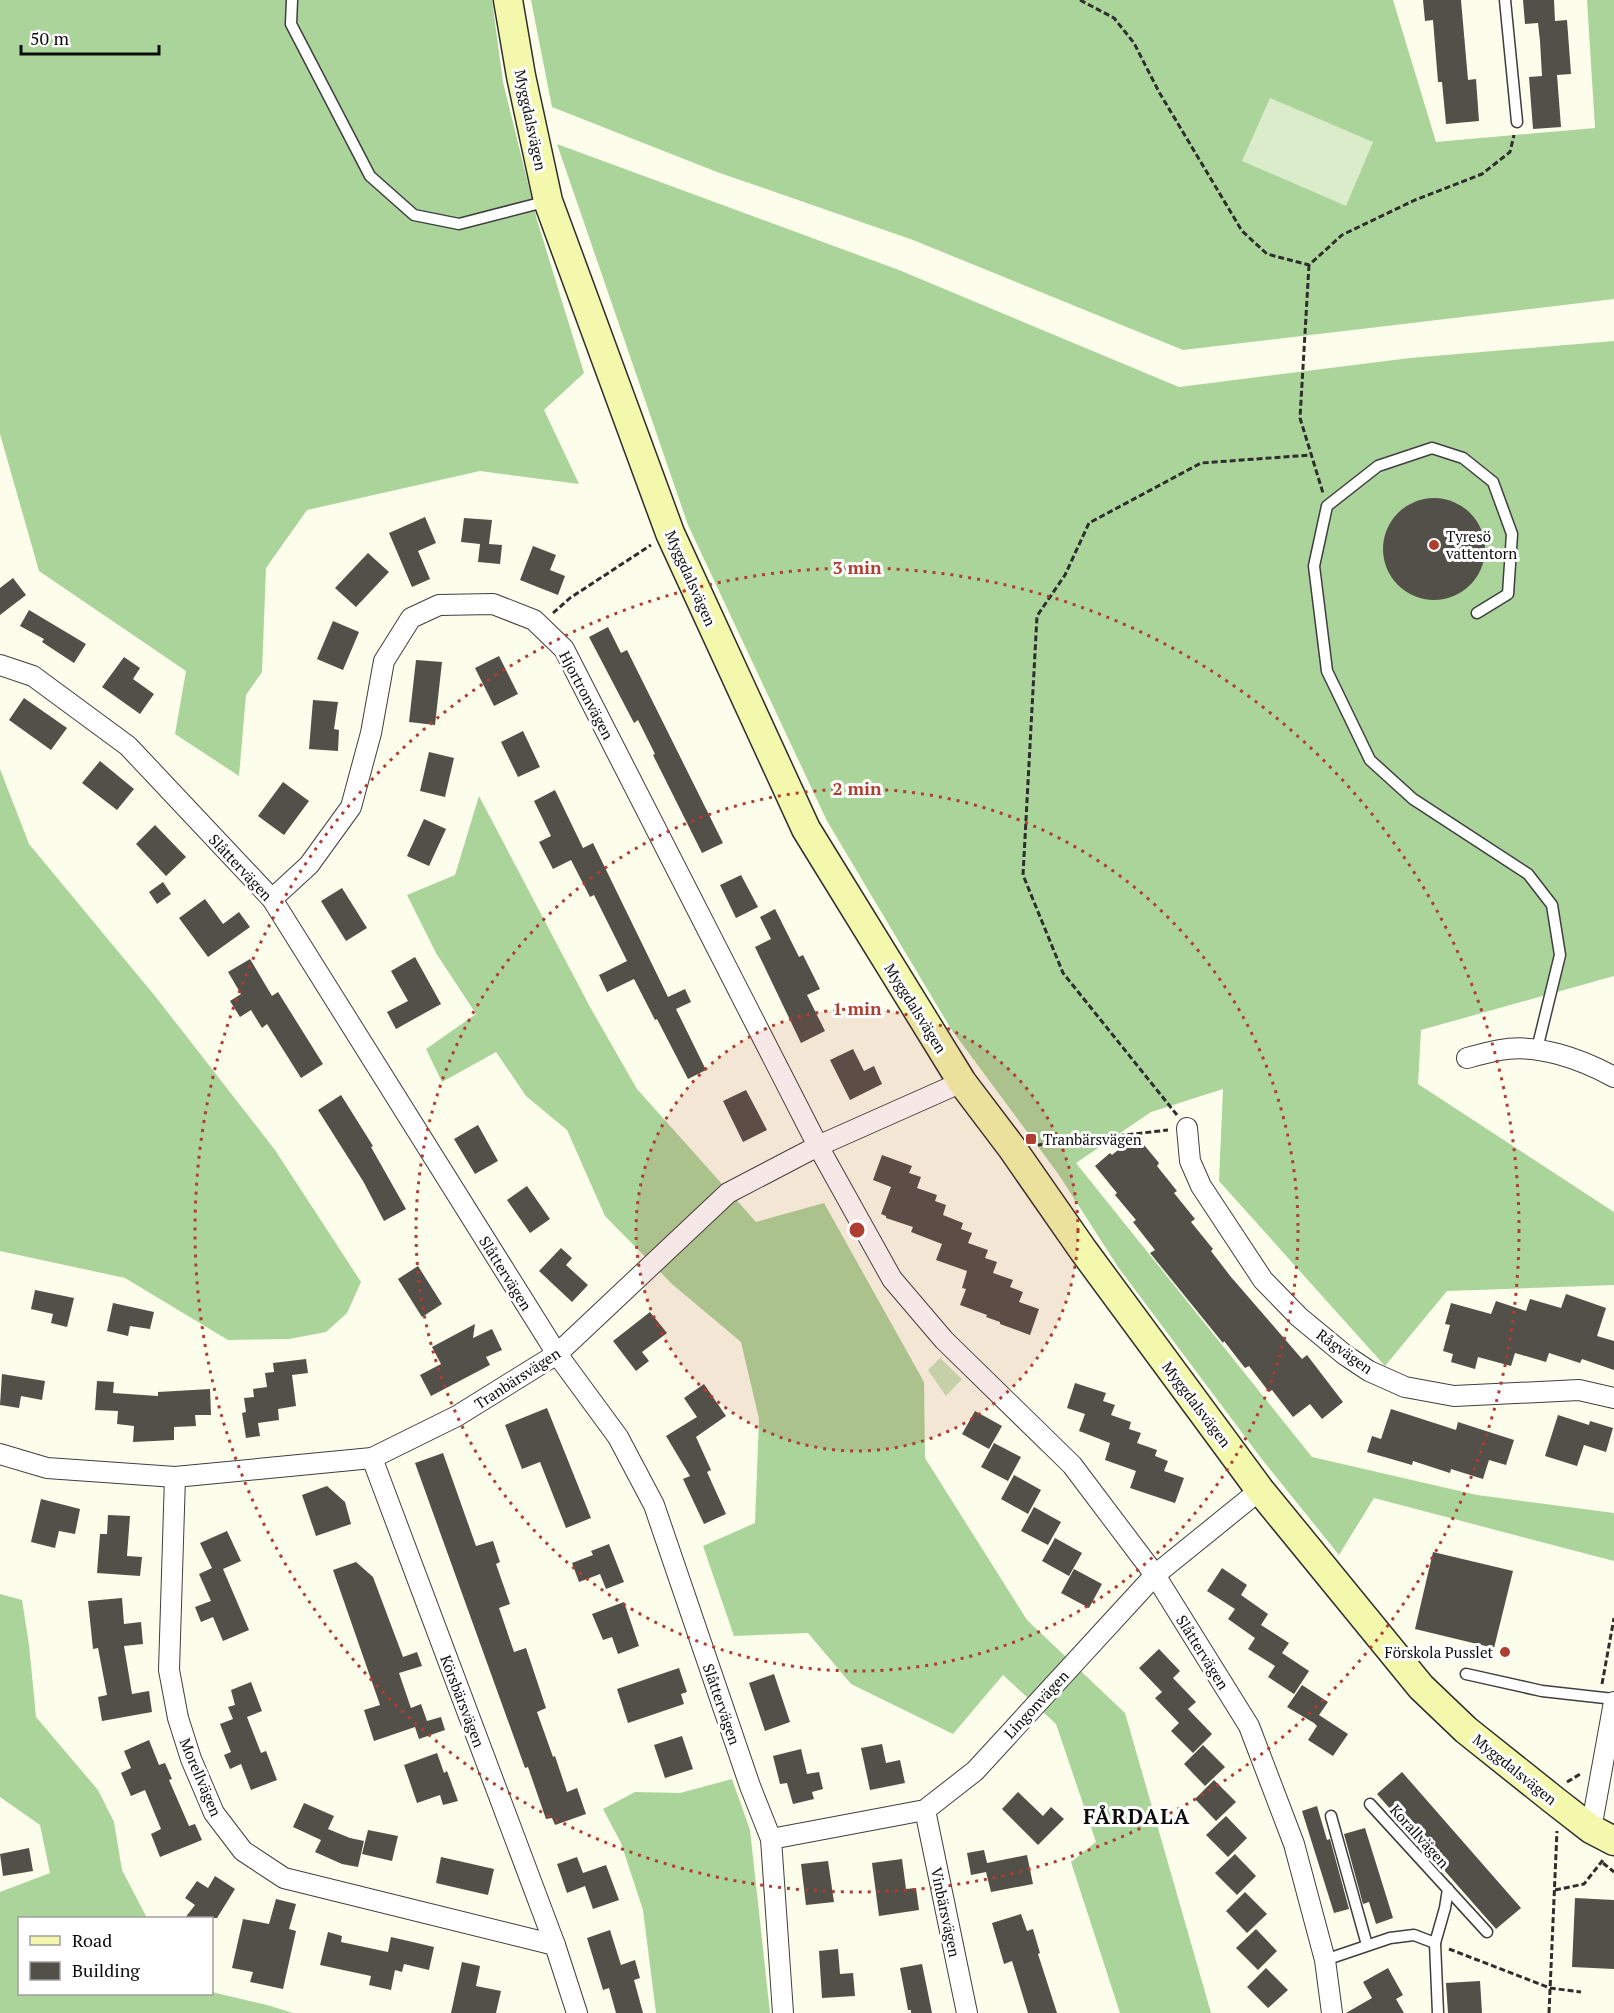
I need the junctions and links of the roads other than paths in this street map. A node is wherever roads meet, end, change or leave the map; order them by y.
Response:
1 (292, 0) edge
2 (508, 0) edge
3 (1505, 0) edge
4 (1517, 122) road end
5 (548, 201) junction
6 (1477, 613) dead end
7 (0, 664) edge
8 (272, 899) junction
9 (1537, 1049) junction
10 (1467, 1058) dead end
11 (1614, 1077) edge
12 (962, 1082) junction
13 (1187, 1128) road end
14 (818, 1146) junction
15 (557, 1354) junction
16 (1614, 1398) edge
17 (0, 1454) edge
18 (372, 1458) junction
19 (175, 1477) junction
20 (1260, 1490) junction
21 (1155, 1575) junction
22 (1466, 1674) dead end
23 (1614, 1701) edge
24 (1370, 1804) dead end
25 (925, 1810) junction
26 (1331, 1816) dead end
27 (771, 1839) junction
28 (1604, 1841) edge
29 (1448, 1889) junction
30 (1487, 1932) dead end
31 (1434, 1943) junction
32 (555, 1945) junction
33 (1367, 1945) junction
34 (1325, 1960) junction
35 (576, 2013) edge
36 (783, 2013) edge
37 (968, 2013) edge
38 (1332, 2013) edge
39 (1438, 2013) edge

1 - 5 lane
2 - 5 street, Myggdalsvägen
3 - 4 lane
5 - 12 street, Myggdalsvägen
6 - 9 lane
7 - 8 street, Slåttervägen
8 - 14 street, Hjortronvägen
8 - 15 street, Slåttervägen
9 - 10 street
9 - 11 street
12 - 14 street, Tranbärsvägen
12 - 20 street, Myggdalsvägen
13 - 16 street, Rågvägen
14 - 15 street, Tranbärsvägen
14 - 21 street, Slåttervägen
15 - 18 street, Tranbärsvägen
15 - 27 street, Slåttervägen
17 - 19 street, Tranbärsvägen
18 - 19 street, Tranbärsvägen
18 - 32 street, Körsbärsvägen
19 - 32 street, Morellvägen
20 - 21 street, Lingonvägen
20 - 28 street, Myggdalsvägen
21 - 25 street, Lingonvägen
21 - 34 street, Slåttervägen
22 - 23 lane
23 - 28 street
24 - 29 lane, Korallvägen
25 - 27 street, Lingonvägen
25 - 37 street, Vinbärsvägen
26 - 33 lane
27 - 36 street, Slåttervägen
29 - 30 lane, Korallvägen
29 - 31 lane, Korallvägen
31 - 33 lane
31 - 39 lane, Korallvägen
32 - 35 street
33 - 34 lane
34 - 38 street, Slåttervägen

